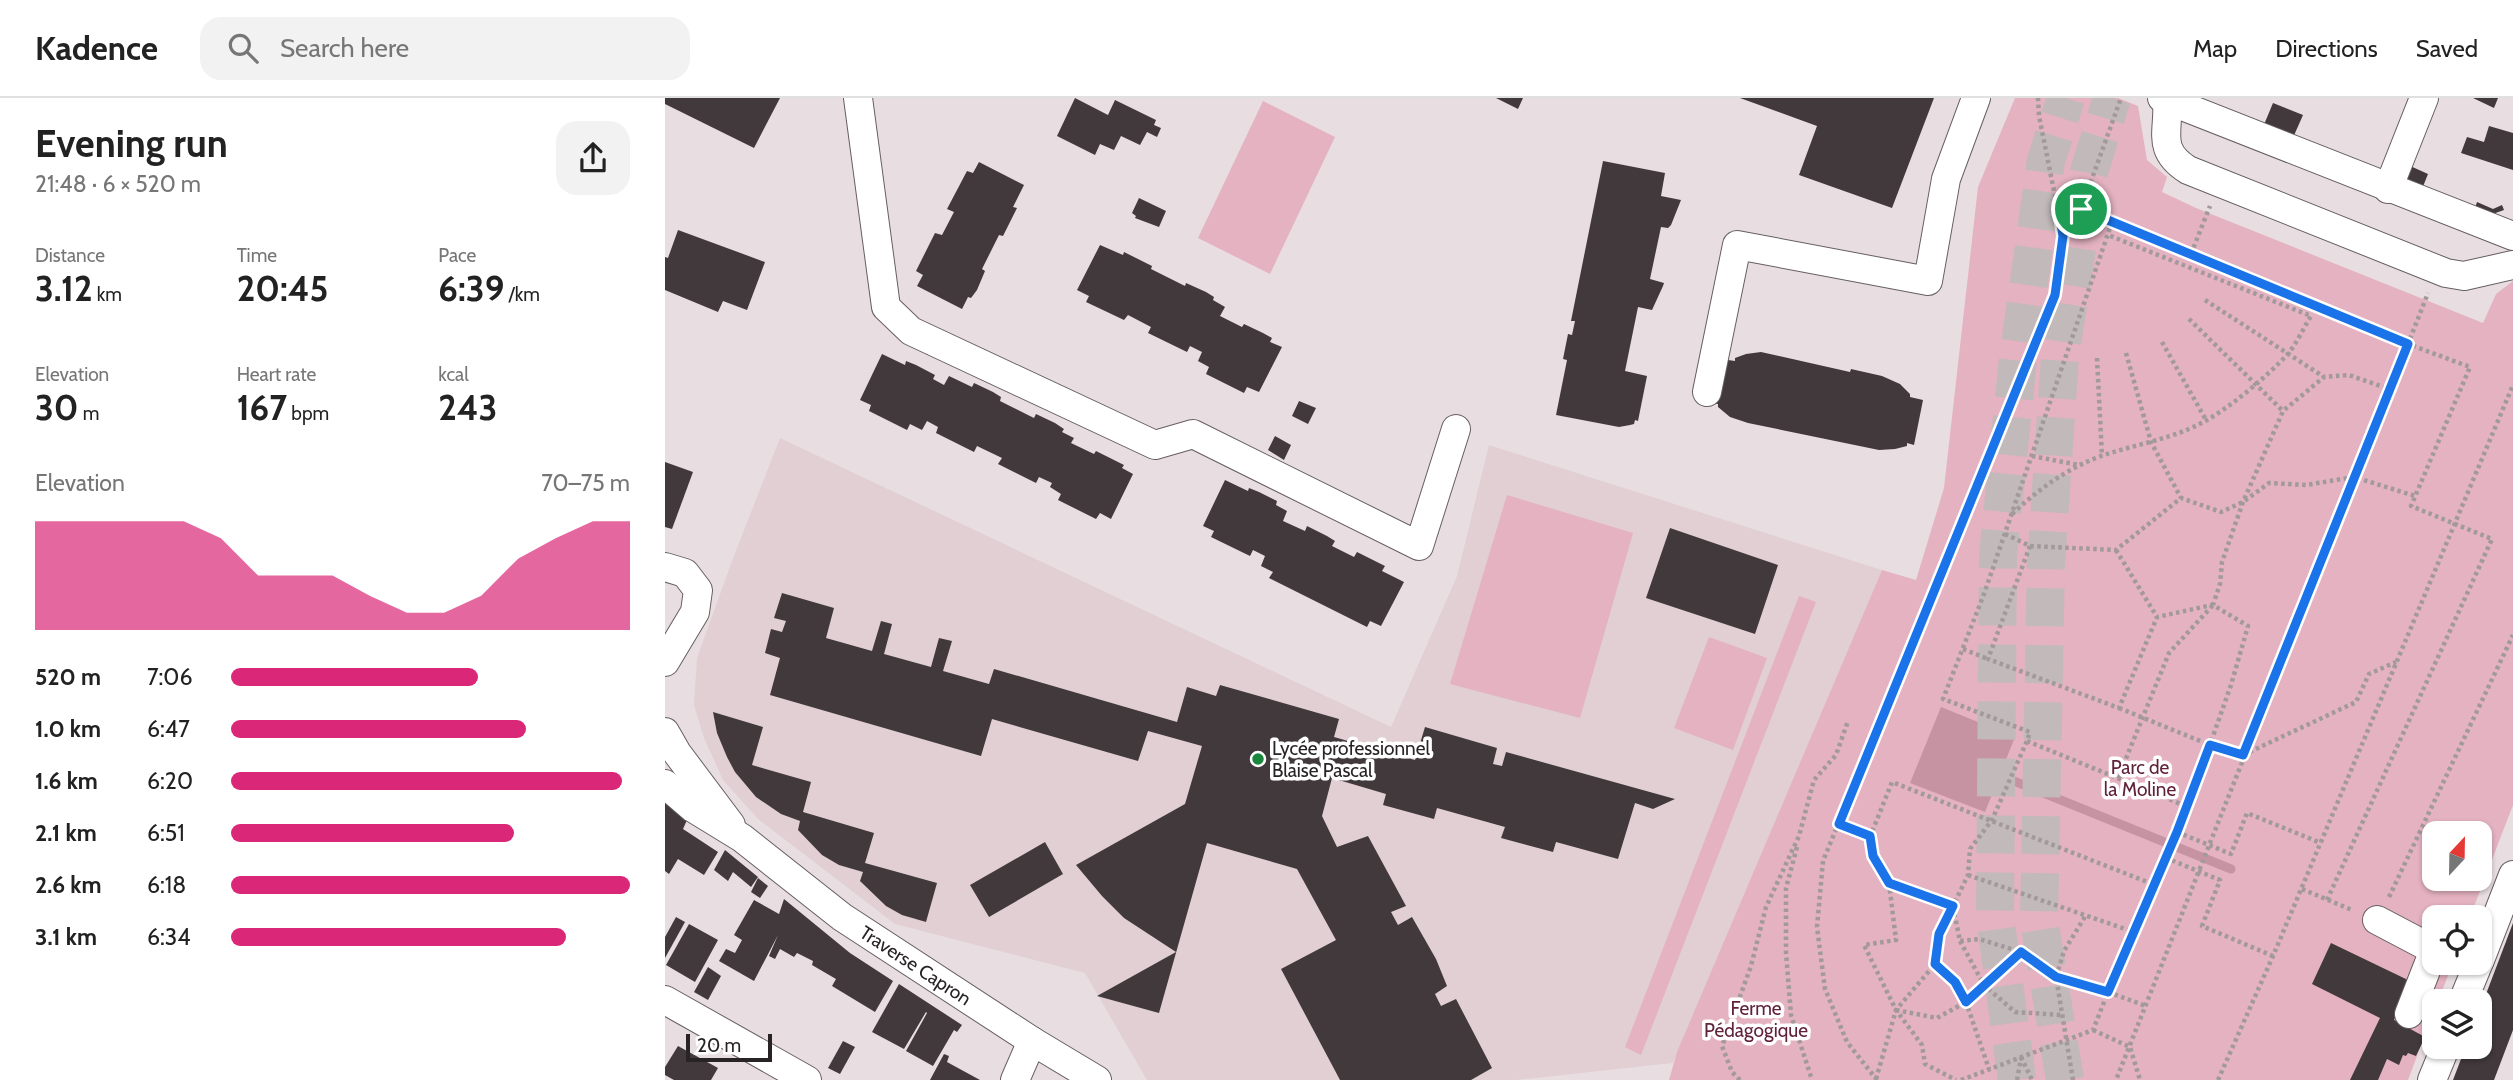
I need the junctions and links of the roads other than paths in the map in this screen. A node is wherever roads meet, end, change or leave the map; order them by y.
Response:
1 (858, 98) edge
2 (1976, 98) edge
3 (2424, 98) edge
4 (2165, 99) edge
5 (2388, 189) junction
6 (2513, 236) edge
7 (2513, 265) edge
8 (1707, 392) dead end
9 (1456, 429) dead end
10 (665, 567) edge
11 (665, 662) edge
12 (665, 732) edge
13 (665, 784) edge
14 (742, 838) junction
15 (2513, 875) edge
16 (2377, 920) road end
17 (2492, 928) edge
18 (665, 1000) edge
19 (2409, 1014) dead end
20 (1032, 1041) junction
21 (2440, 1059) edge
22 (807, 1080) edge
23 (1015, 1080) edge
24 (1097, 1080) edge
25 (2432, 1080) edge

1 - 9 street
2 - 8 street
3 - 5 street
4 - 5 street
4 - 7 street
5 - 6 street
10 - 11 street
12 - 14 street, Traverse Capron
13 - 14 street, Traverse Capron
14 - 20 street, Traverse Capron
15 - 17 street
16 - 19 street
18 - 22 street
20 - 23 street
20 - 24 street, Traverse Capron
21 - 25 street

